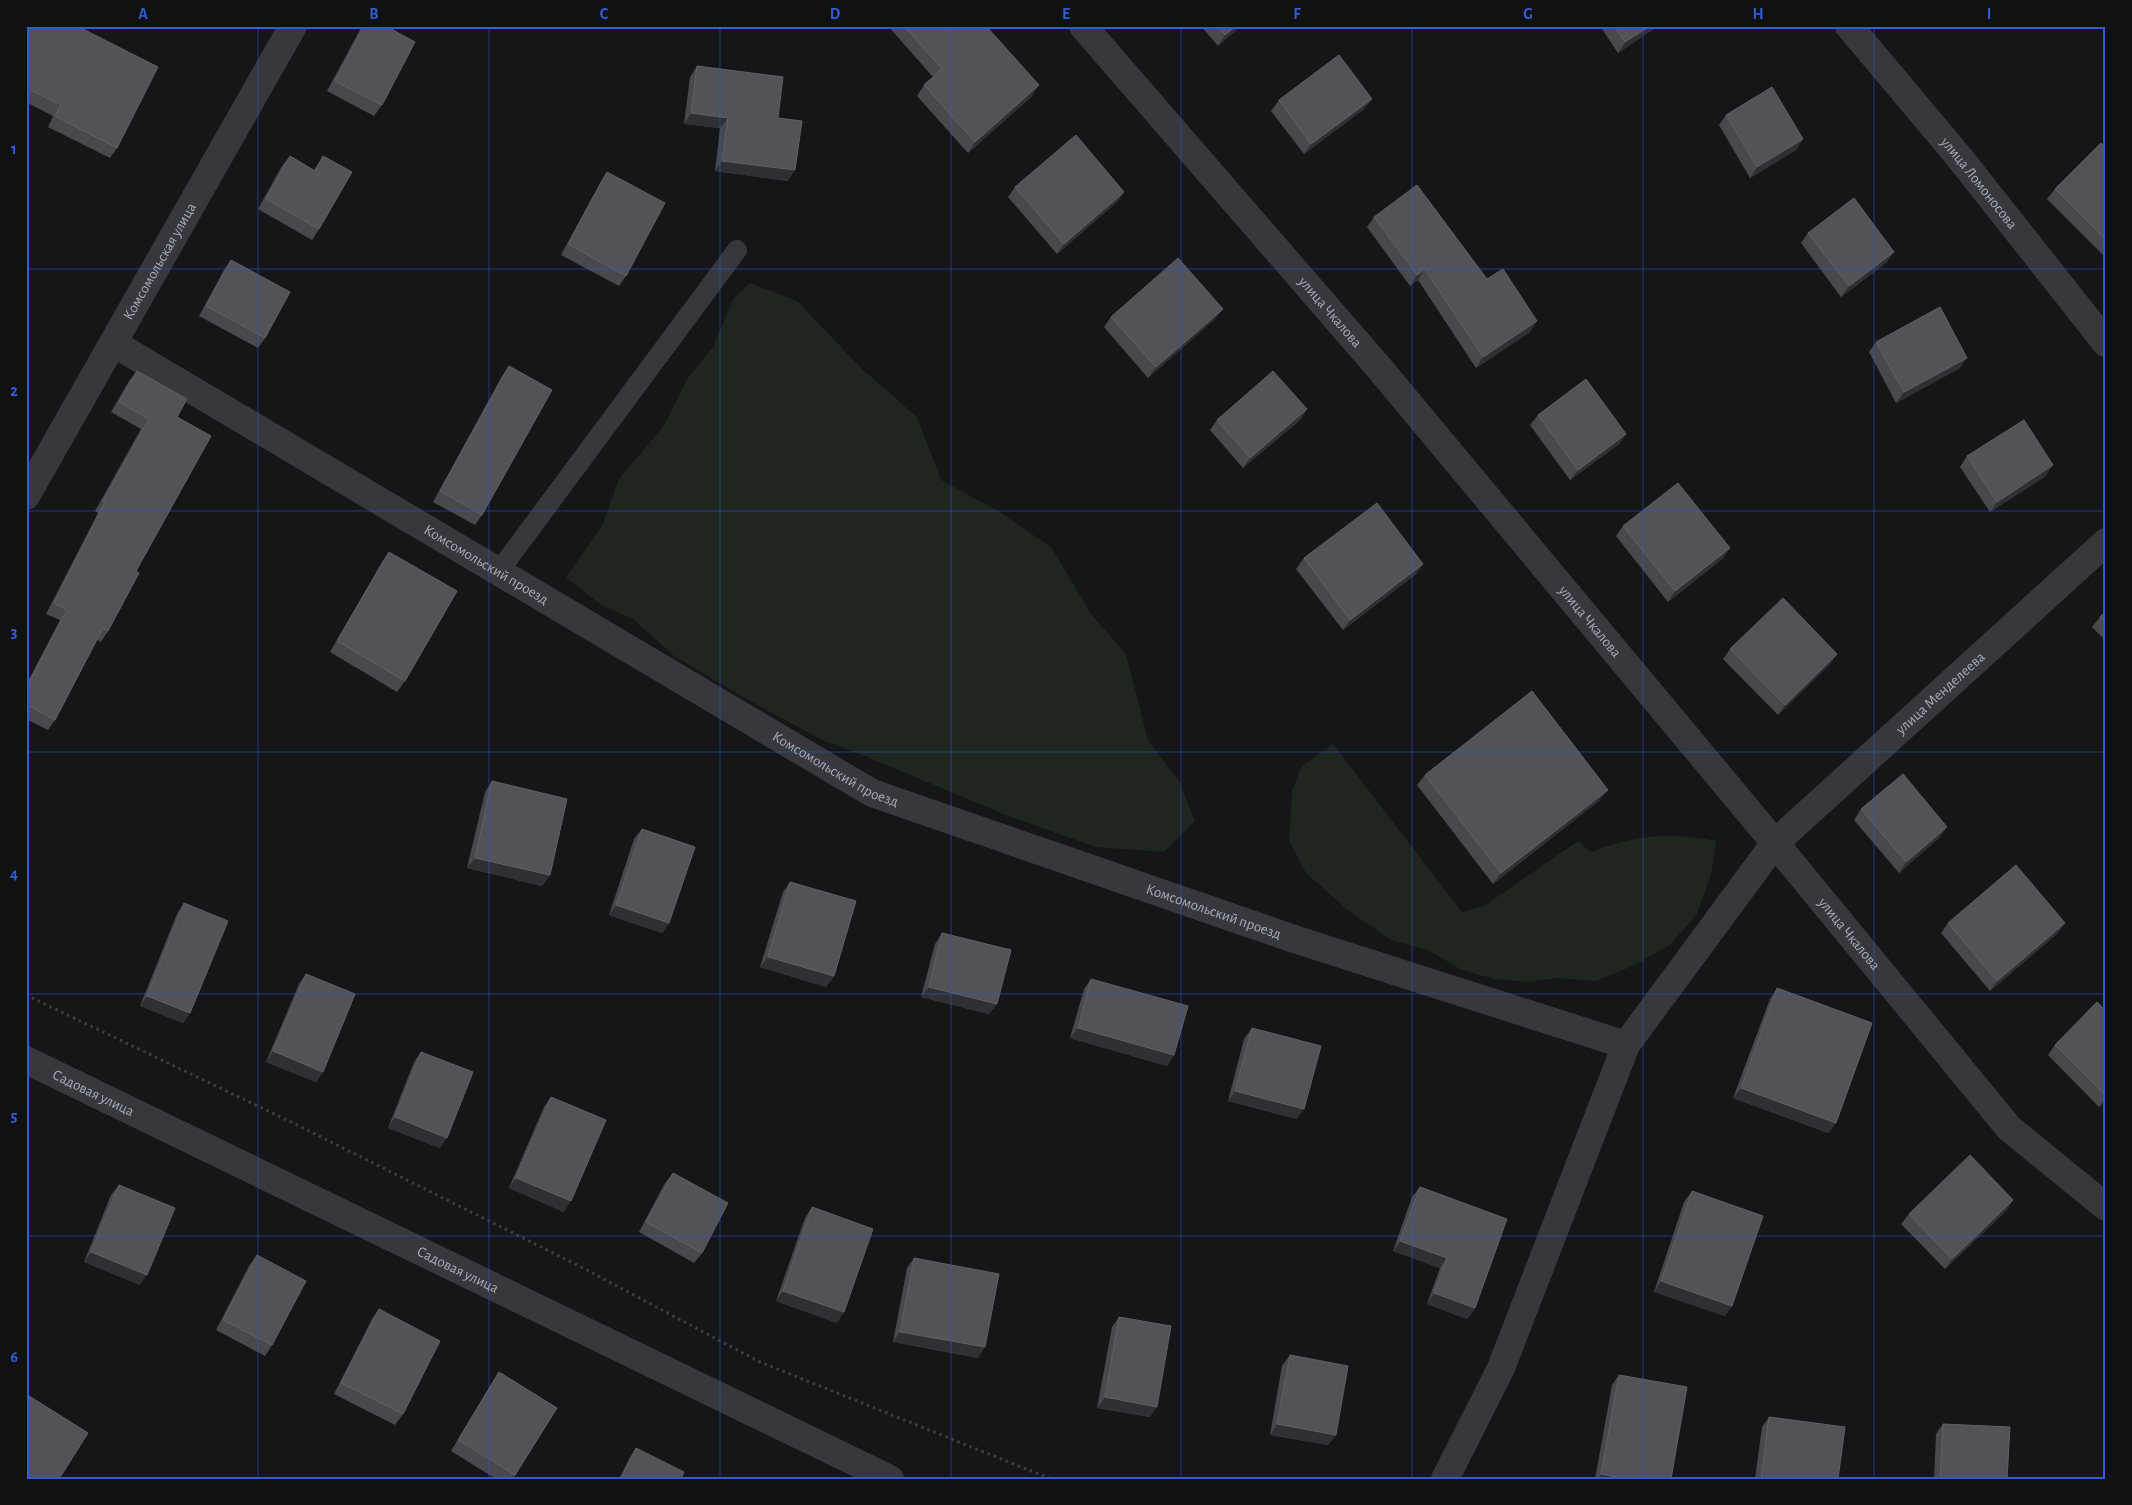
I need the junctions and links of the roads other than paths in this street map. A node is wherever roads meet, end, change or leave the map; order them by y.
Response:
1 (1083, 26) edge
2 (1849, 26) edge
3 (289, 27) edge
4 (737, 250) dead end
5 (113, 343) junction
6 (2106, 343) edge
7 (26, 496) edge
8 (2106, 542) edge
9 (499, 571) junction
10 (1775, 843) junction
11 (1626, 1045) junction
12 (26, 1060) edge
13 (2106, 1207) edge
14 (890, 1479) edge
15 (1444, 1479) edge

1 - 10 street, улица Чкалова
2 - 6 street, улица Ломоносова
3 - 5 street, Комсомольская улица
4 - 9 lane
5 - 7 street, Комсомольская улица
5 - 9 street, Комсомольский проезд
8 - 10 street, улица Менделеева
9 - 11 street, Комсомольский проезд
10 - 11 street, улица Менделеева
10 - 13 street, улица Чкалова
11 - 15 street, улица Менделеева
12 - 14 street, Садовая улица

